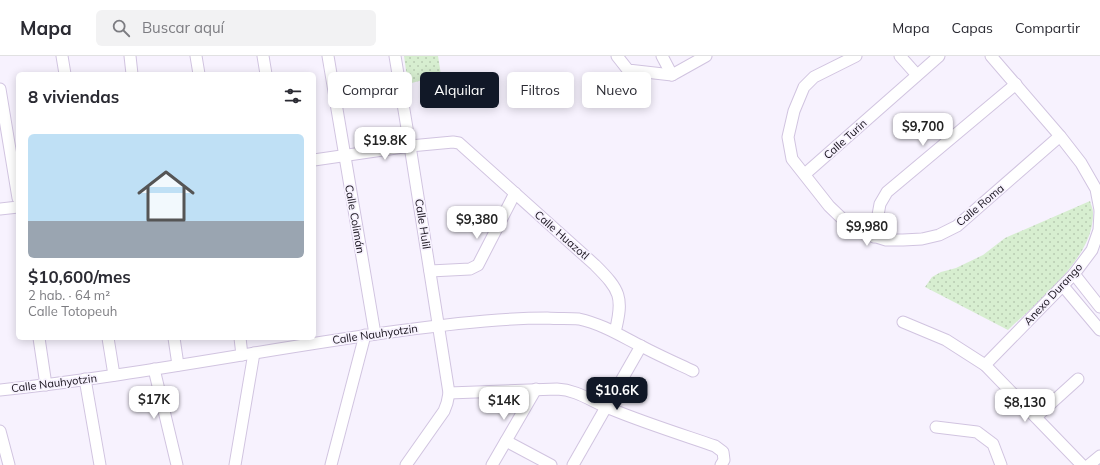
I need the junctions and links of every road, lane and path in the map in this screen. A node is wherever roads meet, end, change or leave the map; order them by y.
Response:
1 (62, 56) edge
2 (130, 56) edge
3 (196, 56) edge
4 (263, 56) edge
5 (328, 56) edge
6 (395, 56) edge
7 (617, 56) edge
8 (662, 56) edge
9 (706, 56) edge
10 (856, 56) edge
11 (900, 56) edge
12 (939, 56) edge
13 (991, 56) edge
14 (65, 72) edge
15 (132, 72) edge
16 (199, 72) edge
17 (266, 72) edge
18 (672, 75) junction
19 (917, 75) junction
20 (1016, 84) junction
21 (0, 89) edge
22 (1060, 136) junction
23 (410, 146) junction
24 (344, 156) junction
25 (316, 160) edge
26 (805, 174) junction
27 (16, 186) edge
28 (514, 193) junction
29 (16, 207) edge
30 (0, 209) edge
31 (1100, 211) edge
32 (874, 237) junction
33 (430, 271) junction
34 (1074, 274) junction
35 (1063, 286) junction
36 (1100, 307) edge
37 (903, 322) dead end
38 (438, 325) junction
39 (1100, 330) edge
40 (615, 332) junction
41 (370, 335) junction
42 (39, 340) edge
43 (108, 340) edge
44 (174, 340) edge
45 (240, 340) edge
46 (311, 341) edge
47 (641, 346) junction
48 (254, 353) junction
49 (242, 355) junction
50 (178, 365) junction
51 (985, 365) junction
52 (154, 369) junction
53 (693, 371) dead end
54 (114, 375) junction
55 (85, 379) junction
56 (1078, 379) dead end
57 (46, 385) junction
58 (536, 389) junction
59 (0, 390) edge
60 (449, 393) junction
61 (606, 407) junction
62 (1036, 418) junction
63 (936, 427) dead end
64 (0, 431) edge
65 (506, 441) junction
66 (1100, 456) edge
67 (9, 465) edge
68 (100, 465) edge
69 (177, 465) edge
70 (235, 465) edge
71 (331, 465) edge
72 (406, 465) edge
73 (492, 465) edge
74 (551, 465) edge
75 (573, 465) edge
76 (721, 465) edge
77 (1001, 465) edge
78 (1082, 465) edge
79 (1089, 465) edge

1 - 14 street
2 - 15 street
3 - 16 street
4 - 17 street
5 - 24 street, Calle Colimán
6 - 23 street, Calle Hulil
7 - 18 street
8 - 18 street
9 - 18 street
10 - 26 street, Calle Roma
11 - 19 street
12 - 19 street, Calle Turin
13 - 20 street, Anexo Durango
19 - 26 street, Calle Turin
20 - 22 street, Anexo Durango
20 - 32 street
21 - 27 street
22 - 31 street, Anexo Durango
22 - 32 street, Calle Roma
23 - 24 street
23 - 28 street, Calle Huazotl
23 - 33 street, Calle Hulil
24 - 25 street
24 - 41 street, Calle Colimán
26 - 32 street, Calle Roma
28 - 33 street
28 - 40 street, Calle Huazotl
29 - 30 street
31 - 34 street, Anexo Durango
33 - 38 street, Calle Hulil
34 - 35 street, Anexo Durango
34 - 36 street
35 - 39 street
35 - 51 street, Anexo Durango
37 - 51 street
38 - 40 street, Calle Nauhyotzin
38 - 41 street, Calle Nauhyotzin
38 - 60 street, Calle Hulil
40 - 47 street, Calle Nauhyotzin
41 - 46 street, Calle Nauhyotzin
41 - 71 street
42 - 57 street
43 - 54 street
44 - 50 street
45 - 49 street
46 - 48 street, Calle Nauhyotzin
47 - 53 street, Calle Nauhyotzin
47 - 61 street
48 - 49 street, Calle Nauhyotzin
48 - 70 street
49 - 50 street, Calle Nauhyotzin
50 - 52 street, Calle Nauhyotzin
51 - 62 street
52 - 54 street, Calle Nauhyotzin
52 - 69 street
54 - 55 street, Calle Nauhyotzin
55 - 57 street, Calle Nauhyotzin
55 - 68 street
56 - 62 street
57 - 59 street, Calle Nauhyotzin
58 - 60 street
58 - 61 street
58 - 65 street
60 - 72 street
61 - 75 street
61 - 76 street
62 - 78 street
63 - 77 street
64 - 67 street
65 - 73 street
65 - 74 street
66 - 79 street

